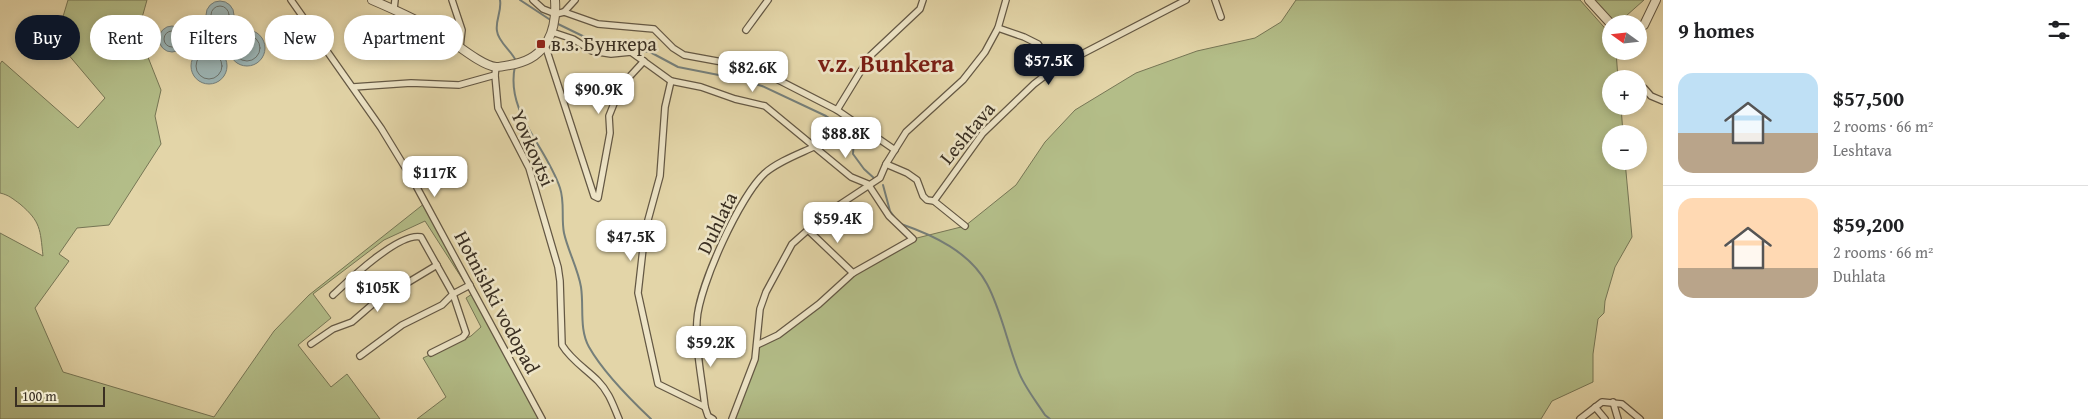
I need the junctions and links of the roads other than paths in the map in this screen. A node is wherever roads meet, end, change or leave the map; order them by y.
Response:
1 (291, 0) edge
2 (372, 0) edge
3 (395, 0) edge
4 (452, 0) edge
5 (533, 0) edge
6 (555, 0) edge
7 (575, 0) edge
8 (768, 0) edge
9 (924, 0) edge
10 (1006, 0) edge
11 (1186, 0) edge
12 (1215, 0) edge
13 (1589, 0) edge
14 (1656, 0) edge
15 (394, 10) junction
16 (560, 13) junction
17 (404, 15) edge
18 (457, 15) edge
19 (1603, 15) edge
20 (1648, 16) edge
21 (1221, 17) dead end
22 (998, 28) junction
23 (746, 30) dead end
24 (552, 32) junction
25 (545, 45) junction
26 (463, 50) edge
27 (644, 61) junction
28 (1055, 68) junction
29 (495, 71) junction
30 (671, 81) junction
31 (353, 87) junction
32 (1647, 91) edge
33 (1663, 102) edge
34 (837, 110) junction
35 (816, 146) junction
36 (894, 150) junction
37 (886, 164) junction
38 (868, 184) junction
39 (934, 201) junction
40 (965, 226) dead end
41 (808, 230) junction
42 (437, 265) junction
43 (853, 273) junction
44 (470, 285) junction
45 (453, 294) junction
46 (333, 295) dead end
47 (311, 344) dead end
48 (757, 345) junction
49 (431, 353) dead end
50 (360, 356) dead end
51 (1613, 402) junction
52 (705, 406) junction
53 (1595, 407) junction
54 (542, 419) edge
55 (619, 419) edge
56 (712, 419) edge
57 (732, 419) edge
58 (1580, 419) edge
59 (1604, 419) edge
60 (1618, 419) edge
61 (1640, 419) edge

1 - 31 street, Hotnishki vodopad
2 - 15 street
3 - 15 street
4 - 18 street
5 - 16 street
6 - 16 street
7 - 16 street
8 - 23 street
9 - 34 street
10 - 22 street
11 - 28 street, Leshtava
12 - 21 street
13 - 19 street
14 - 20 street
15 - 17 street
16 - 24 street
16 - 34 street
22 - 28 street
22 - 36 street
24 - 25 street
24 - 27 street
25 - 27 street
25 - 29 street
26 - 29 street
27 - 30 street
28 - 39 street, Leshtava
29 - 31 street
29 - 55 street, Yovkovtsi
30 - 35 street
30 - 52 street
31 - 44 street, Hotnishki vodopad
32 - 33 street
34 - 36 street
35 - 38 street
35 - 52 street, Duhlata
36 - 37 street
37 - 38 street
37 - 39 street
38 - 41 street
38 - 43 street
39 - 40 street
41 - 43 street
41 - 48 street
42 - 45 street
42 - 46 street
42 - 47 street
43 - 48 street
44 - 45 street
44 - 54 street, Hotnishki vodopad
45 - 49 street
45 - 50 street
48 - 57 street
51 - 53 street
51 - 60 street
51 - 61 street
52 - 56 street
53 - 58 street
53 - 59 street

